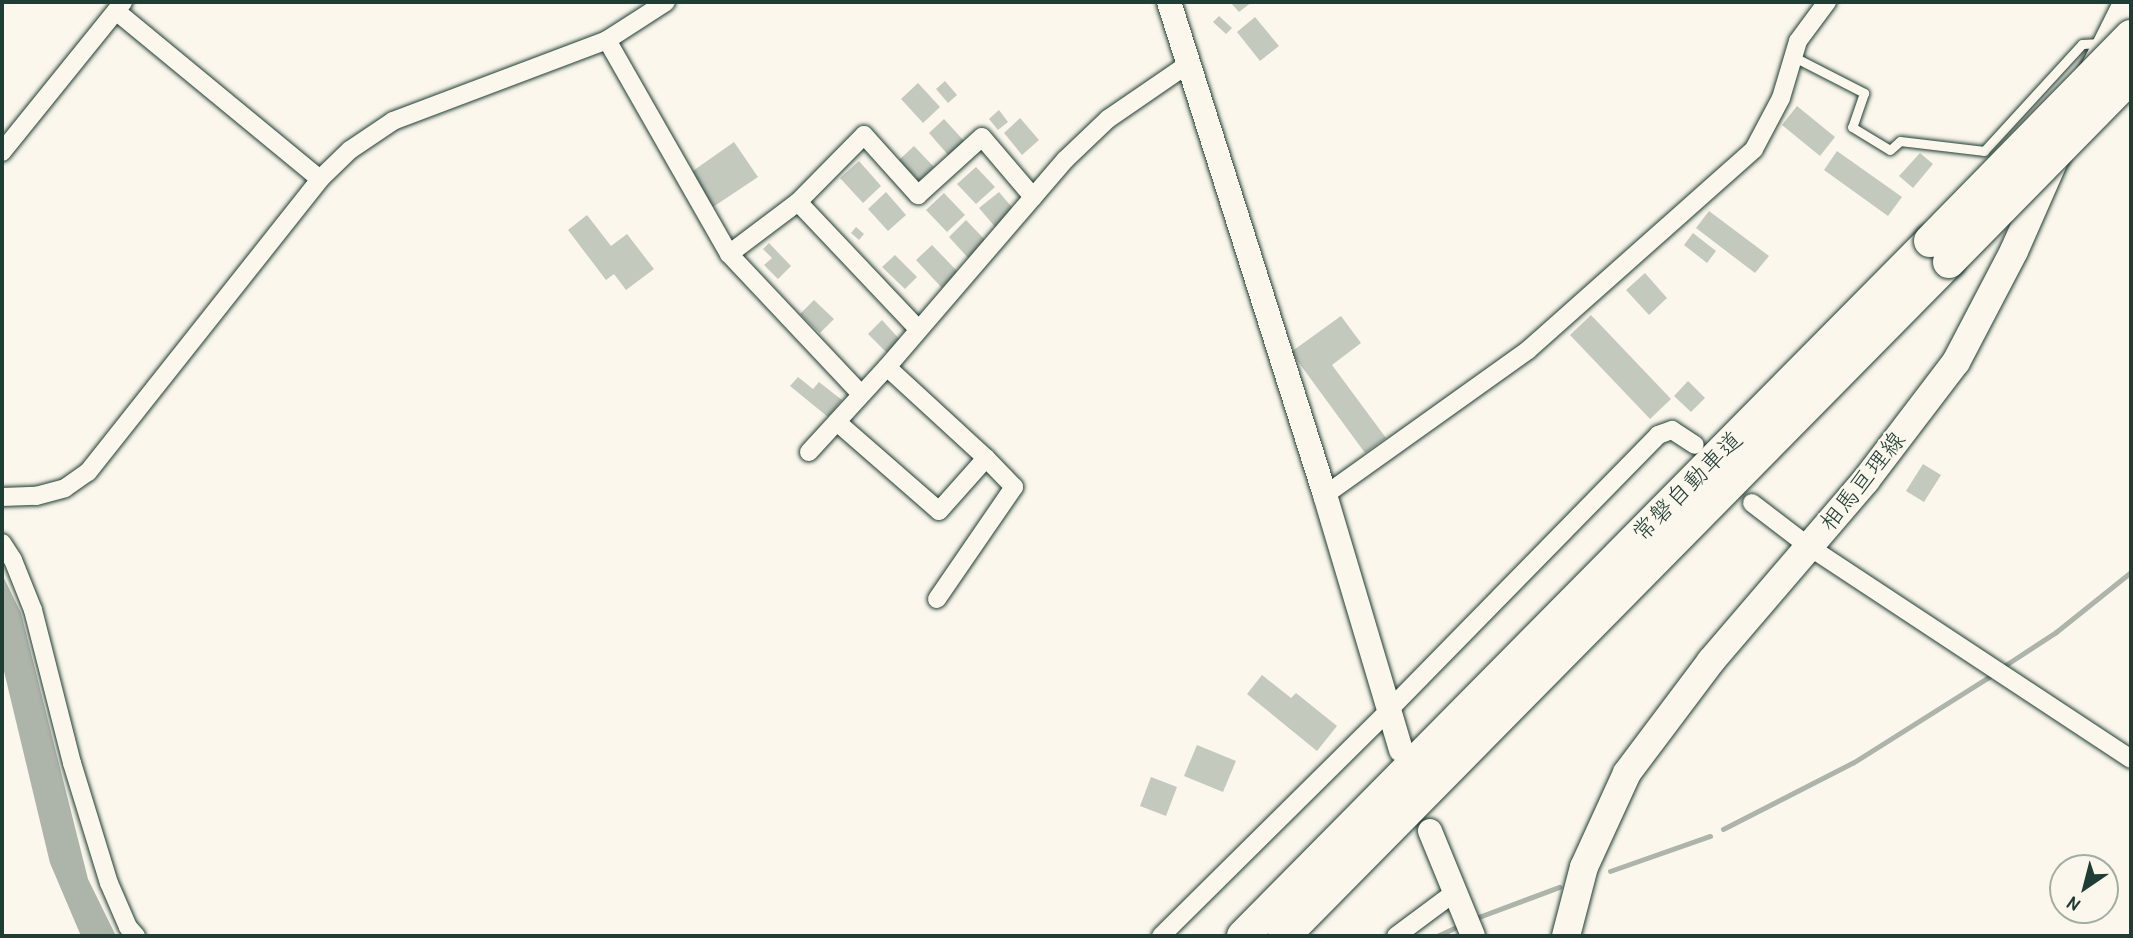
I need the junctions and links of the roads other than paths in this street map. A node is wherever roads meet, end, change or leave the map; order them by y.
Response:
1 (666, 2) edge
2 (1169, 2) edge
3 (1827, 2) edge
4 (2128, 2) edge
5 (120, 6) edge
6 (2119, 39) edge
7 (607, 40) junction
8 (1794, 57) junction
9 (2131, 60) edge
10 (1188, 64) junction
11 (2131, 77) edge
12 (2, 152) edge
13 (320, 179) junction
14 (1033, 197) junction
15 (798, 202) junction
16 (1939, 251) junction
17 (729, 254) junction
18 (918, 329) junction
19 (887, 367) junction
20 (860, 393) junction
21 (837, 422) junction
22 (1695, 445) dead end
23 (809, 452) dead end
24 (986, 458) junction
25 (1325, 495) junction
26 (2, 497) edge
27 (1752, 503) dead end
28 (2, 542) edge
29 (1808, 546) junction
30 (937, 599) dead end
31 (1389, 710) junction
32 (1401, 750) dead end
33 (2131, 759) edge
34 (1430, 831) dead end
35 (1454, 893) junction
36 (136, 936) edge
37 (1160, 936) edge
38 (1243, 936) edge
39 (1284, 936) edge
40 (1396, 936) edge
41 (1473, 936) edge
42 (1566, 936) edge

1 - 7 street
2 - 10 street
3 - 8 street
4 - 6 main road, 相馬亘理線
5 - 12 street
5 - 13 street
6 - 8 lane
6 - 9 street
6 - 16 highway, 常磐自動車道, bridge
6 - 29 main road, 相馬亘理線
7 - 13 street
7 - 17 street
8 - 25 street
10 - 14 street
10 - 25 street
11 - 16 highway, 常磐自動車道, bridge
13 - 26 street
14 - 15 street
14 - 18 street
15 - 17 street
15 - 18 street
16 - 38 highway, 常磐自動車道
16 - 39 highway, 常磐自動車道
17 - 20 street
18 - 19 street
19 - 20 street
19 - 24 street
20 - 21 street
21 - 23 street
21 - 24 street
22 - 31 street
24 - 30 street
25 - 31 street
27 - 29 street
28 - 36 street
29 - 33 street
29 - 42 main road, 相馬亘理線
31 - 32 street
31 - 37 street
34 - 35 street
35 - 40 street
35 - 41 street

